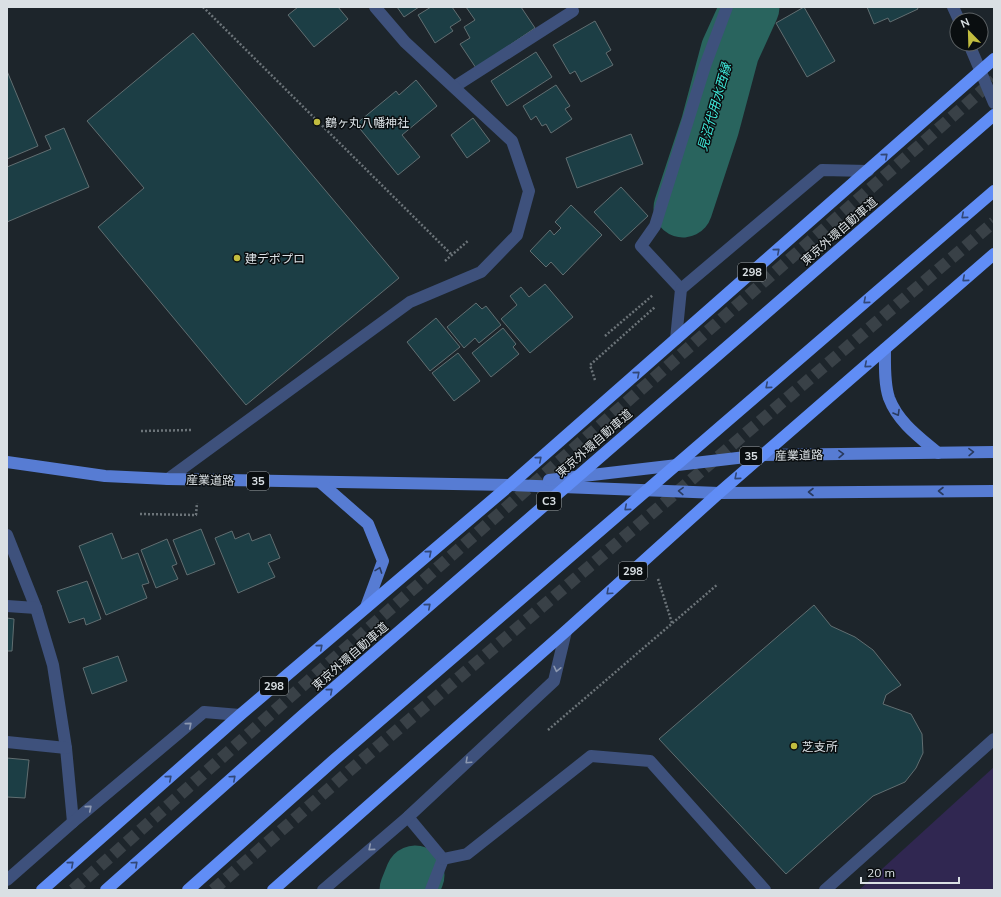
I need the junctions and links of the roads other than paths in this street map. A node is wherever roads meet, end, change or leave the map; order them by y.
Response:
1 (375, 7) edge
2 (727, 7) edge
3 (573, 11) dead end
4 (971, 52) edge
5 (994, 59) edge
6 (980, 72) junction
7 (454, 87) junction
8 (994, 103) edge
9 (994, 115) edge
10 (868, 171) junction
11 (994, 191) edge
12 (994, 254) edge
13 (681, 289) junction
14 (676, 339) junction
15 (885, 349) junction
16 (938, 452) junction
17 (994, 452) edge
18 (763, 455) junction
19 (7, 462) edge
20 (168, 479) junction
21 (320, 482) junction
22 (510, 485) junction
23 (994, 491) edge
24 (719, 492) junction
25 (7, 535) edge
26 (7, 606) edge
27 (366, 607) junction
28 (36, 608) junction
29 (566, 631) junction
30 (240, 715) junction
31 (994, 739) edge
32 (7, 742) edge
33 (66, 748) junction
34 (408, 817) junction
35 (72, 822) junction
36 (443, 859) junction
37 (7, 880) edge
38 (42, 890) edge
39 (106, 890) edge
40 (188, 890) edge
41 (273, 890) edge
42 (323, 890) edge
43 (431, 890) edge
44 (765, 890) edge
45 (825, 890) edge

1 - 7 street
2 - 13 street
3 - 7 street
4 - 6 street
5 - 6 highway, 298
6 - 8 street
10 -> 6 highway, 298
7 - 20 street
39 -> 9 highway, 東京外環自動車道 / C3
10 - 13 street
14 -> 10 highway, 298
11 -> 40 highway
12 -> 15 highway, 298
13 - 14 street
22 -> 14 highway, 298
15 -> 16 main road
15 -> 18 highway, 298
16 -> 17 main road, 産業道路 / 35
18 -> 16 main road, 産業道路 / 35
18 - 22 main road, 産業道路 / 35
18 -> 24 highway, 298
19 - 20 main road, 産業道路 / 35
20 - 21 main road, 産業道路 / 35
21 - 22 main road, 産業道路 / 35
27 -> 21 main road
24 -> 22 main road, 産業道路 / 35
27 -> 22 highway, 298
23 -> 24 main road, 産業道路 / 35
24 -> 29 highway, 298
25 - 28 street
26 - 28 street
30 -> 27 highway, 298
28 - 33 street
29 -> 34 street
29 - 41 highway, 298
35 -> 30 street
38 -> 30 highway, 298
31 - 45 street
32 - 33 street
33 - 35 street
34 - 36 street
34 -> 42 street
35 - 37 street
36 - 43 street
36 - 44 street

